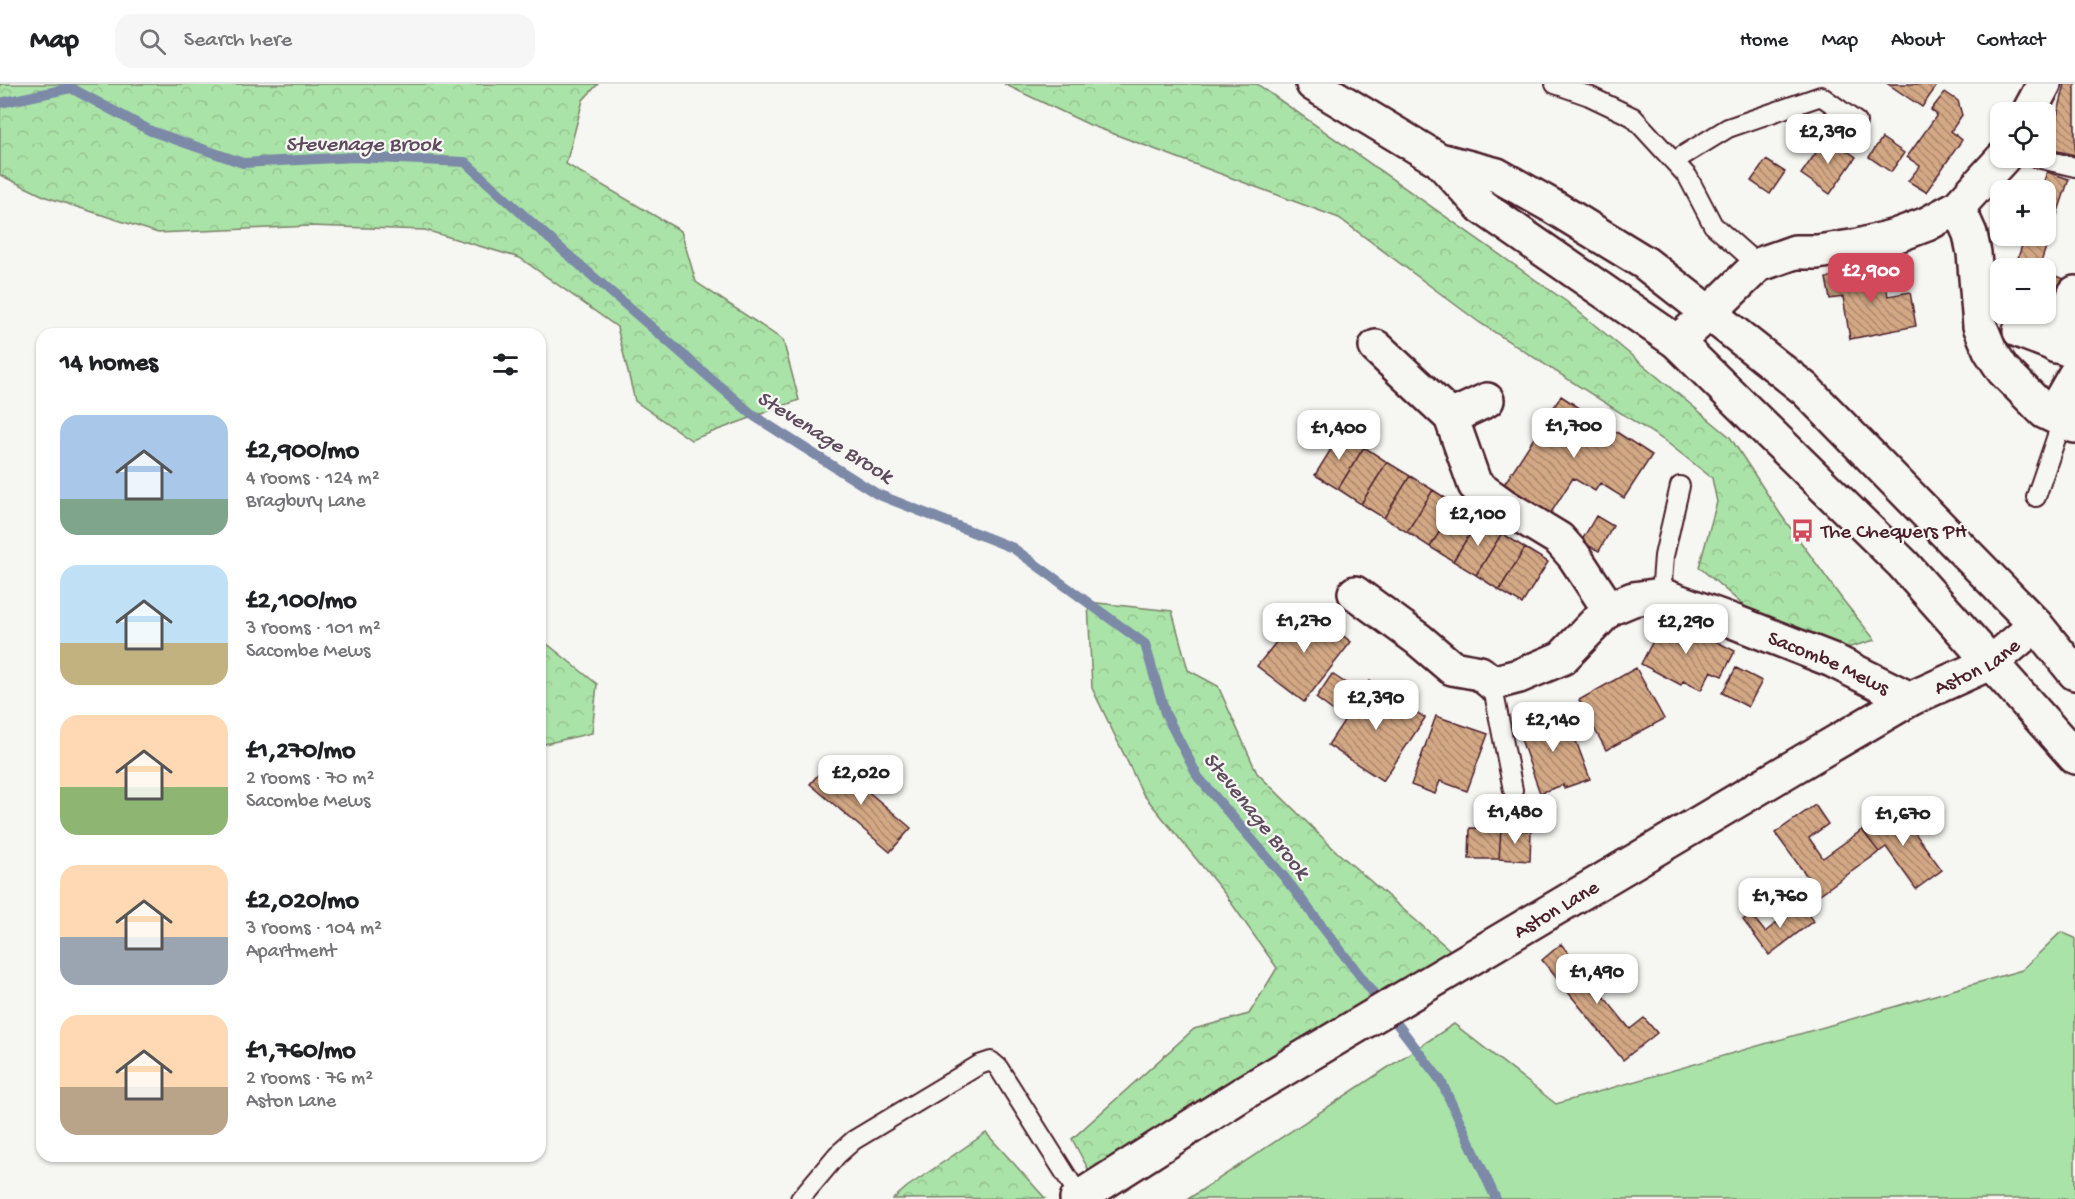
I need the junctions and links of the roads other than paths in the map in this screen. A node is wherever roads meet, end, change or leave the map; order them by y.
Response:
1 (1314, 84) edge
2 (1556, 84) edge
3 (2044, 84) edge
4 (1825, 90) edge
5 (2034, 102) edge
6 (1857, 122) dead end
7 (1439, 160) junction
8 (1674, 161) junction
9 (2056, 162) edge
10 (2075, 167) edge
11 (1994, 168) edge
12 (1958, 207) junction
13 (1758, 265) junction
14 (2075, 293) edge
15 (1709, 313) junction
16 (2020, 331) dead end
17 (1677, 342) junction
18 (1376, 346) dead end
19 (2066, 349) edge
20 (2075, 375) edge
21 (1487, 400) dead end
22 (1451, 417) junction
23 (2063, 421) edge
24 (1680, 486) dead end
25 (2036, 497) dead end
26 (1354, 593) dead end
27 (1661, 596) junction
28 (1609, 609) junction
29 (2036, 625) junction
30 (1992, 662) junction
31 (2075, 673) edge
32 (1492, 683) junction
33 (1910, 699) junction
34 (2075, 757) edge
35 (1513, 790) dead end
36 (1079, 1198) edge
37 (801, 1199) edge

1 - 7 main road
2 - 8 lane
3 - 5 main road
4 - 6 lane
4 - 8 lane
7 - 15 main road
7 - 17 main road
8 - 13 lane
9 - 10 lane
11 - 12 main road
12 - 13 main road
12 - 23 main road
13 - 15 main road
14 - 19 main road
15 - 17 main road
15 - 29 main road
16 - 19 main road
17 - 30 main road
18 - 22 main road
20 - 23 main road
21 - 22 main road
22 - 28 main road
23 - 25 lane
24 - 27 lane
26 - 32 main road
27 - 28 main road, Sacombe Mews
27 - 33 main road, Sacombe Mews
28 - 32 main road, Sacombe Mews
29 - 30 main road, Aston Lane
29 - 31 main road
30 - 33 main road, Aston Lane
30 - 34 main road
32 - 35 lane
33 - 36 main road, Aston Lane
36 - 37 lane

